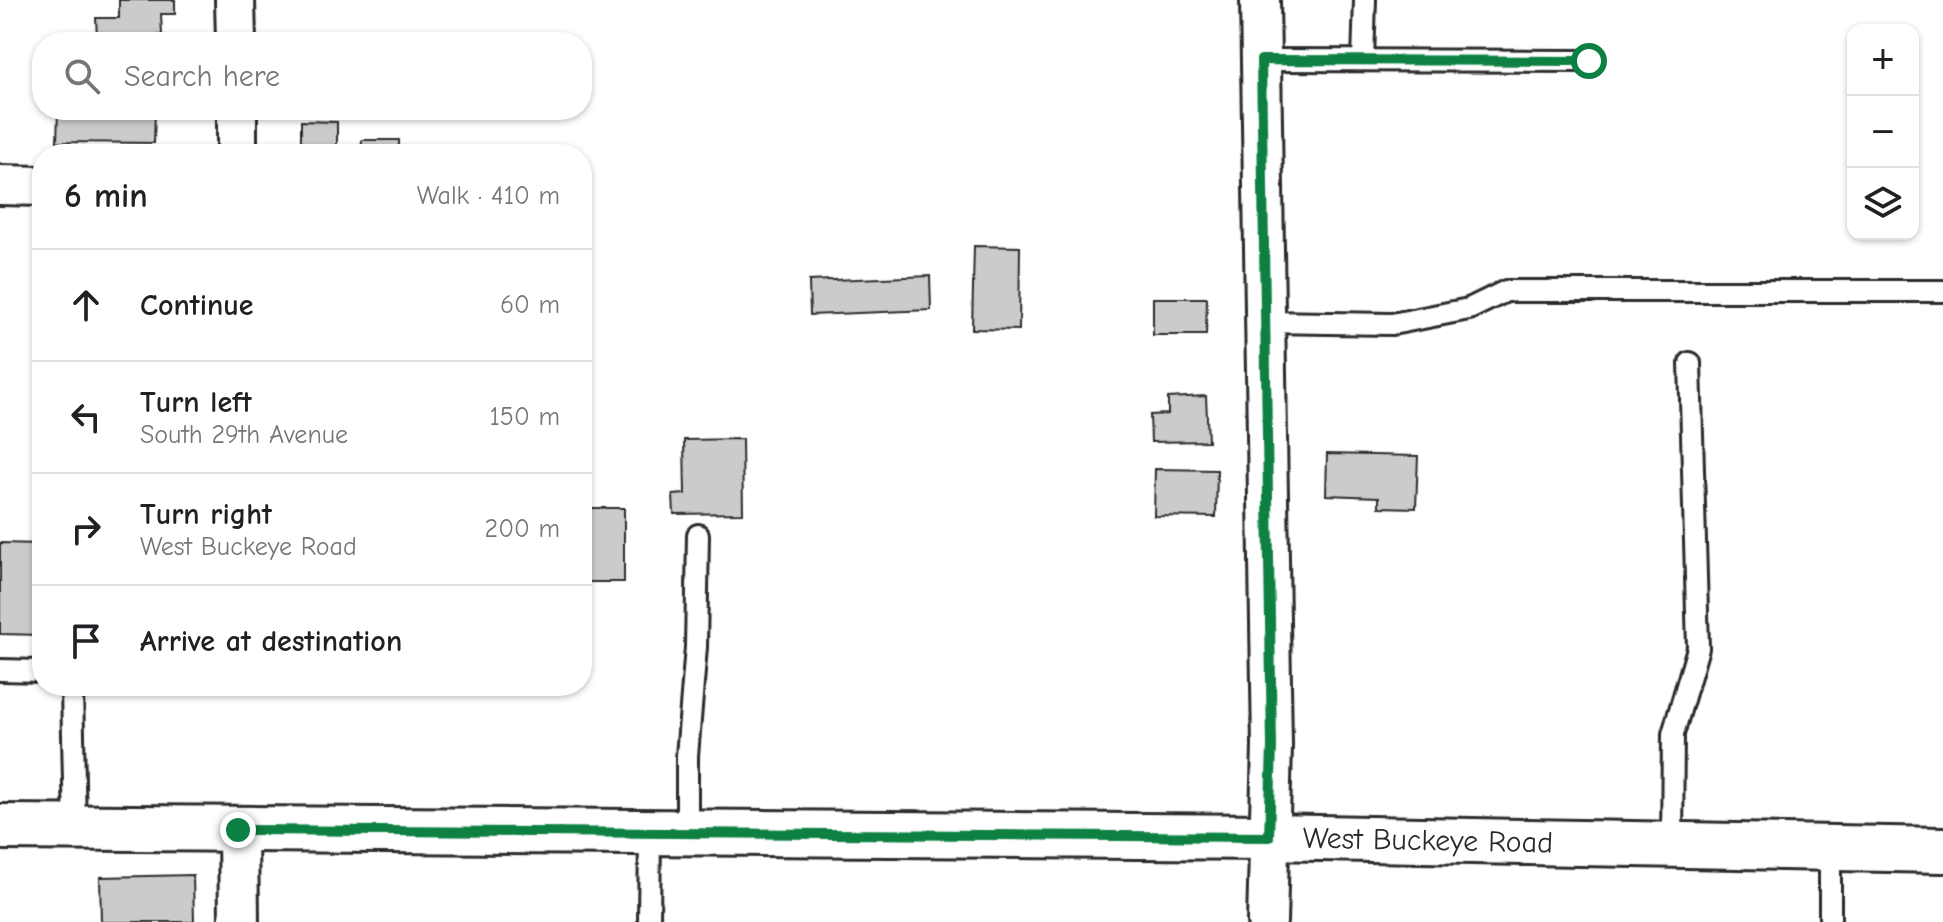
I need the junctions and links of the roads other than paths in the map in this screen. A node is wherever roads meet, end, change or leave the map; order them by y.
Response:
1 (235, 0) edge
2 (1260, 0) edge
3 (1365, 0) edge
4 (236, 32) edge
5 (1261, 60) junction
6 (1363, 60) junction
7 (1589, 61) dead end
8 (237, 120) edge
9 (237, 144) edge
10 (0, 185) edge
11 (32, 186) edge
12 (1943, 291) edge
13 (1265, 322) junction
14 (1690, 363) dead end
15 (698, 535) dead end
16 (0, 670) edge
17 (32, 671) edge
18 (72, 696) edge
19 (0, 827) edge
20 (75, 828) junction
21 (238, 830) junction
22 (668, 833) junction
23 (1269, 837) junction
24 (1672, 845) junction
25 (1830, 848) junction
26 (1943, 850) edge
27 (239, 922) edge
28 (649, 922) edge
29 (1267, 922) edge
30 (1830, 922) edge

1 - 4 street
2 - 5 street
3 - 6 lane
5 - 6 lane
5 - 13 street
6 - 7 lane
8 - 9 street
10 - 11 street
12 - 13 lane
13 - 23 street
14 - 24 lane
15 - 22 lane
16 - 17 lane
18 - 20 lane
19 - 20 main road, West Buckeye Road
20 - 21 main road, West Buckeye Road
21 - 22 main road, West Buckeye Road
21 - 27 street
22 - 23 main road, West Buckeye Road
22 - 28 lane
23 - 24 main road, West Buckeye Road
23 - 29 street
24 - 25 main road, West Buckeye Road
25 - 26 main road, West Buckeye Road
25 - 30 lane

